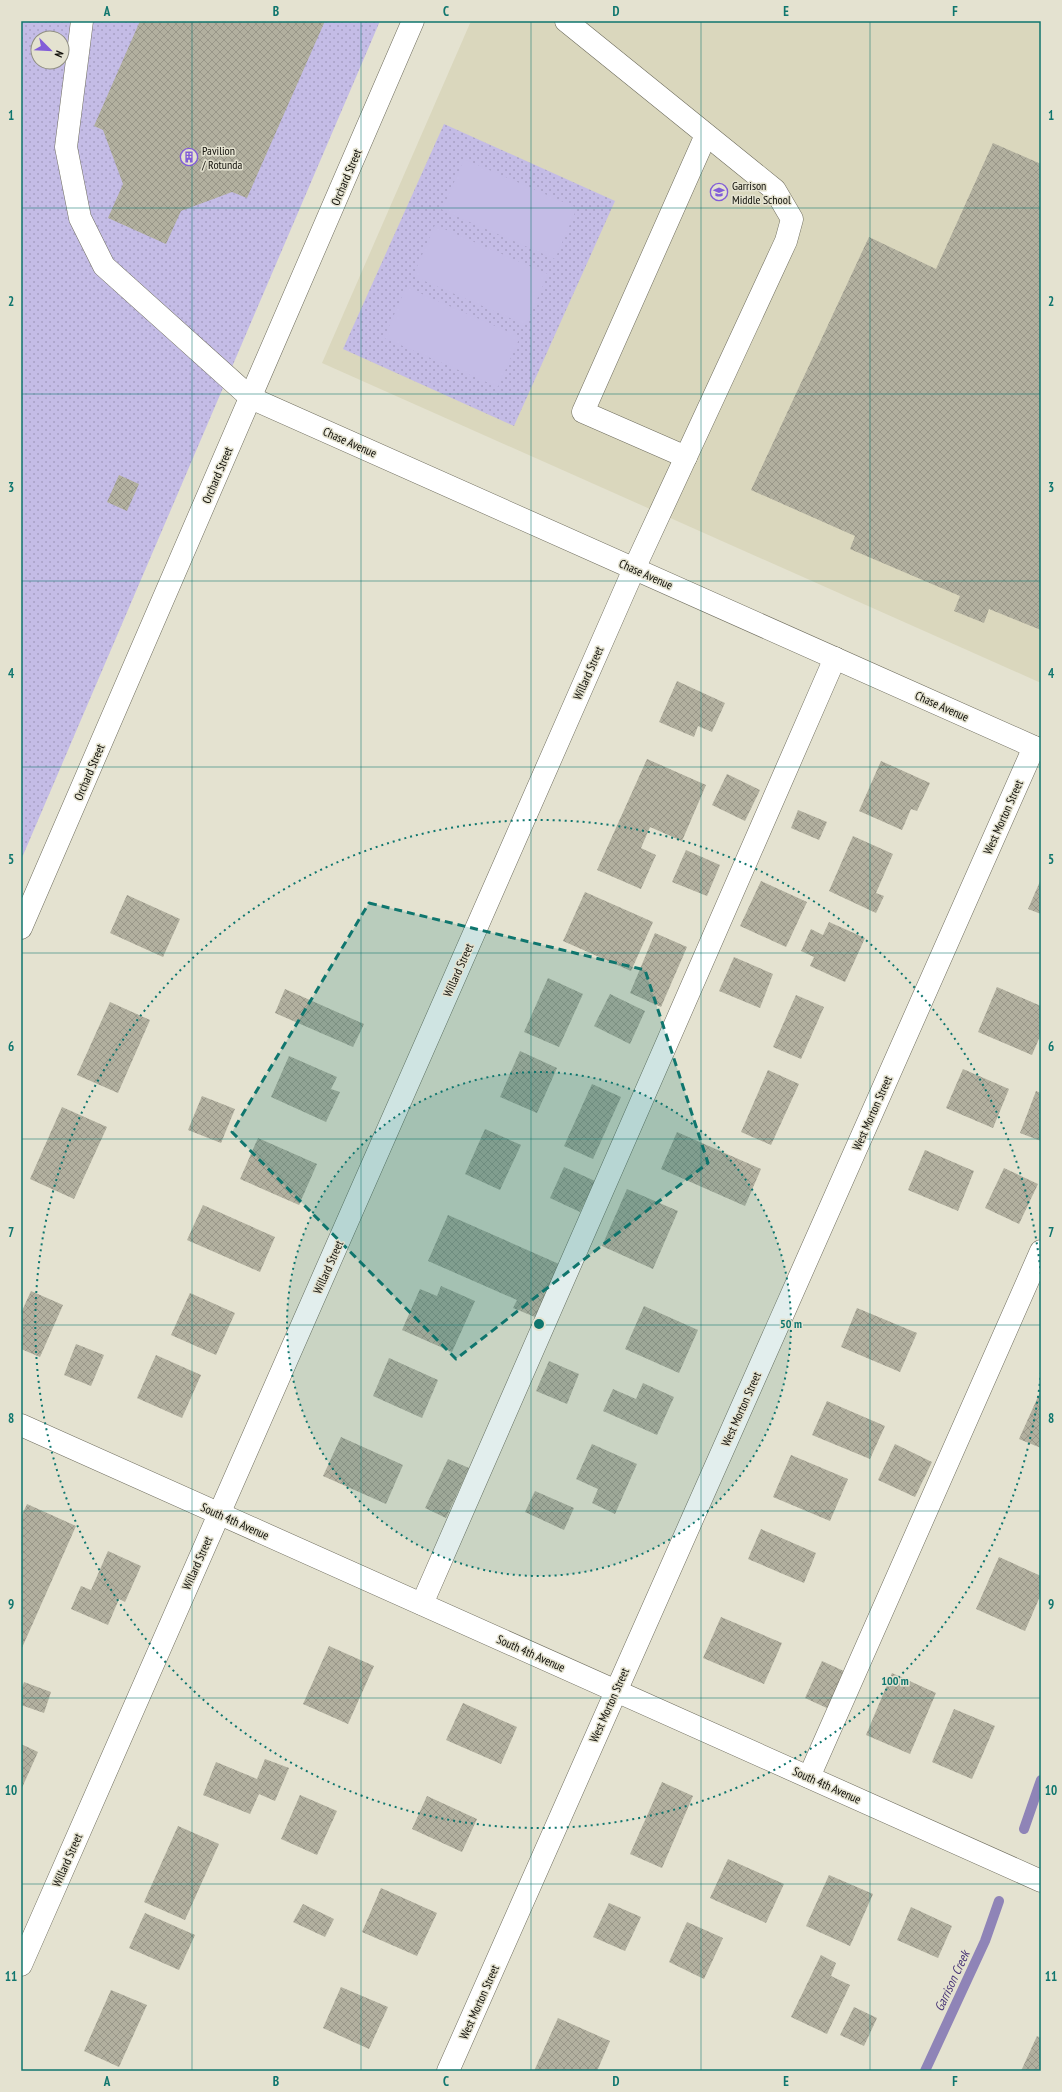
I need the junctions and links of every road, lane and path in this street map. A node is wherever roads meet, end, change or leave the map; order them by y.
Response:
1 (82, 21) edge
2 (413, 21) edge
3 (566, 21) edge
4 (706, 135) junction
5 (251, 398) junction
6 (686, 457) junction
7 (634, 568) junction
8 (835, 658) junction
9 (1037, 749) edge
10 (21, 928) edge
11 (1041, 1251) edge
12 (21, 1425) edge
13 (219, 1513) junction
14 (422, 1604) junction
15 (616, 1690) junction
16 (809, 1777) junction
17 (1041, 1881) edge
18 (21, 1965) edge
19 (448, 2071) edge

1 - 5 street, Chase Avenue
2 - 5 street, Orchard Street
3 - 4 street, Willard Street
4 - 6 street, Willard Street
4 - 6 street
5 - 7 street, Chase Avenue
5 - 10 street, Orchard Street
6 - 7 street, Willard Street
7 - 8 street, Chase Avenue
7 - 13 street, Willard Street
8 - 9 street, Chase Avenue
8 - 14 street
9 - 15 street, West Morton Street
11 - 16 street
12 - 13 street, South 4th Avenue
13 - 14 street, South 4th Avenue
13 - 18 street, Willard Street
14 - 15 street, South 4th Avenue
15 - 16 street, South 4th Avenue
15 - 19 street, West Morton Street
16 - 17 street, South 4th Avenue

